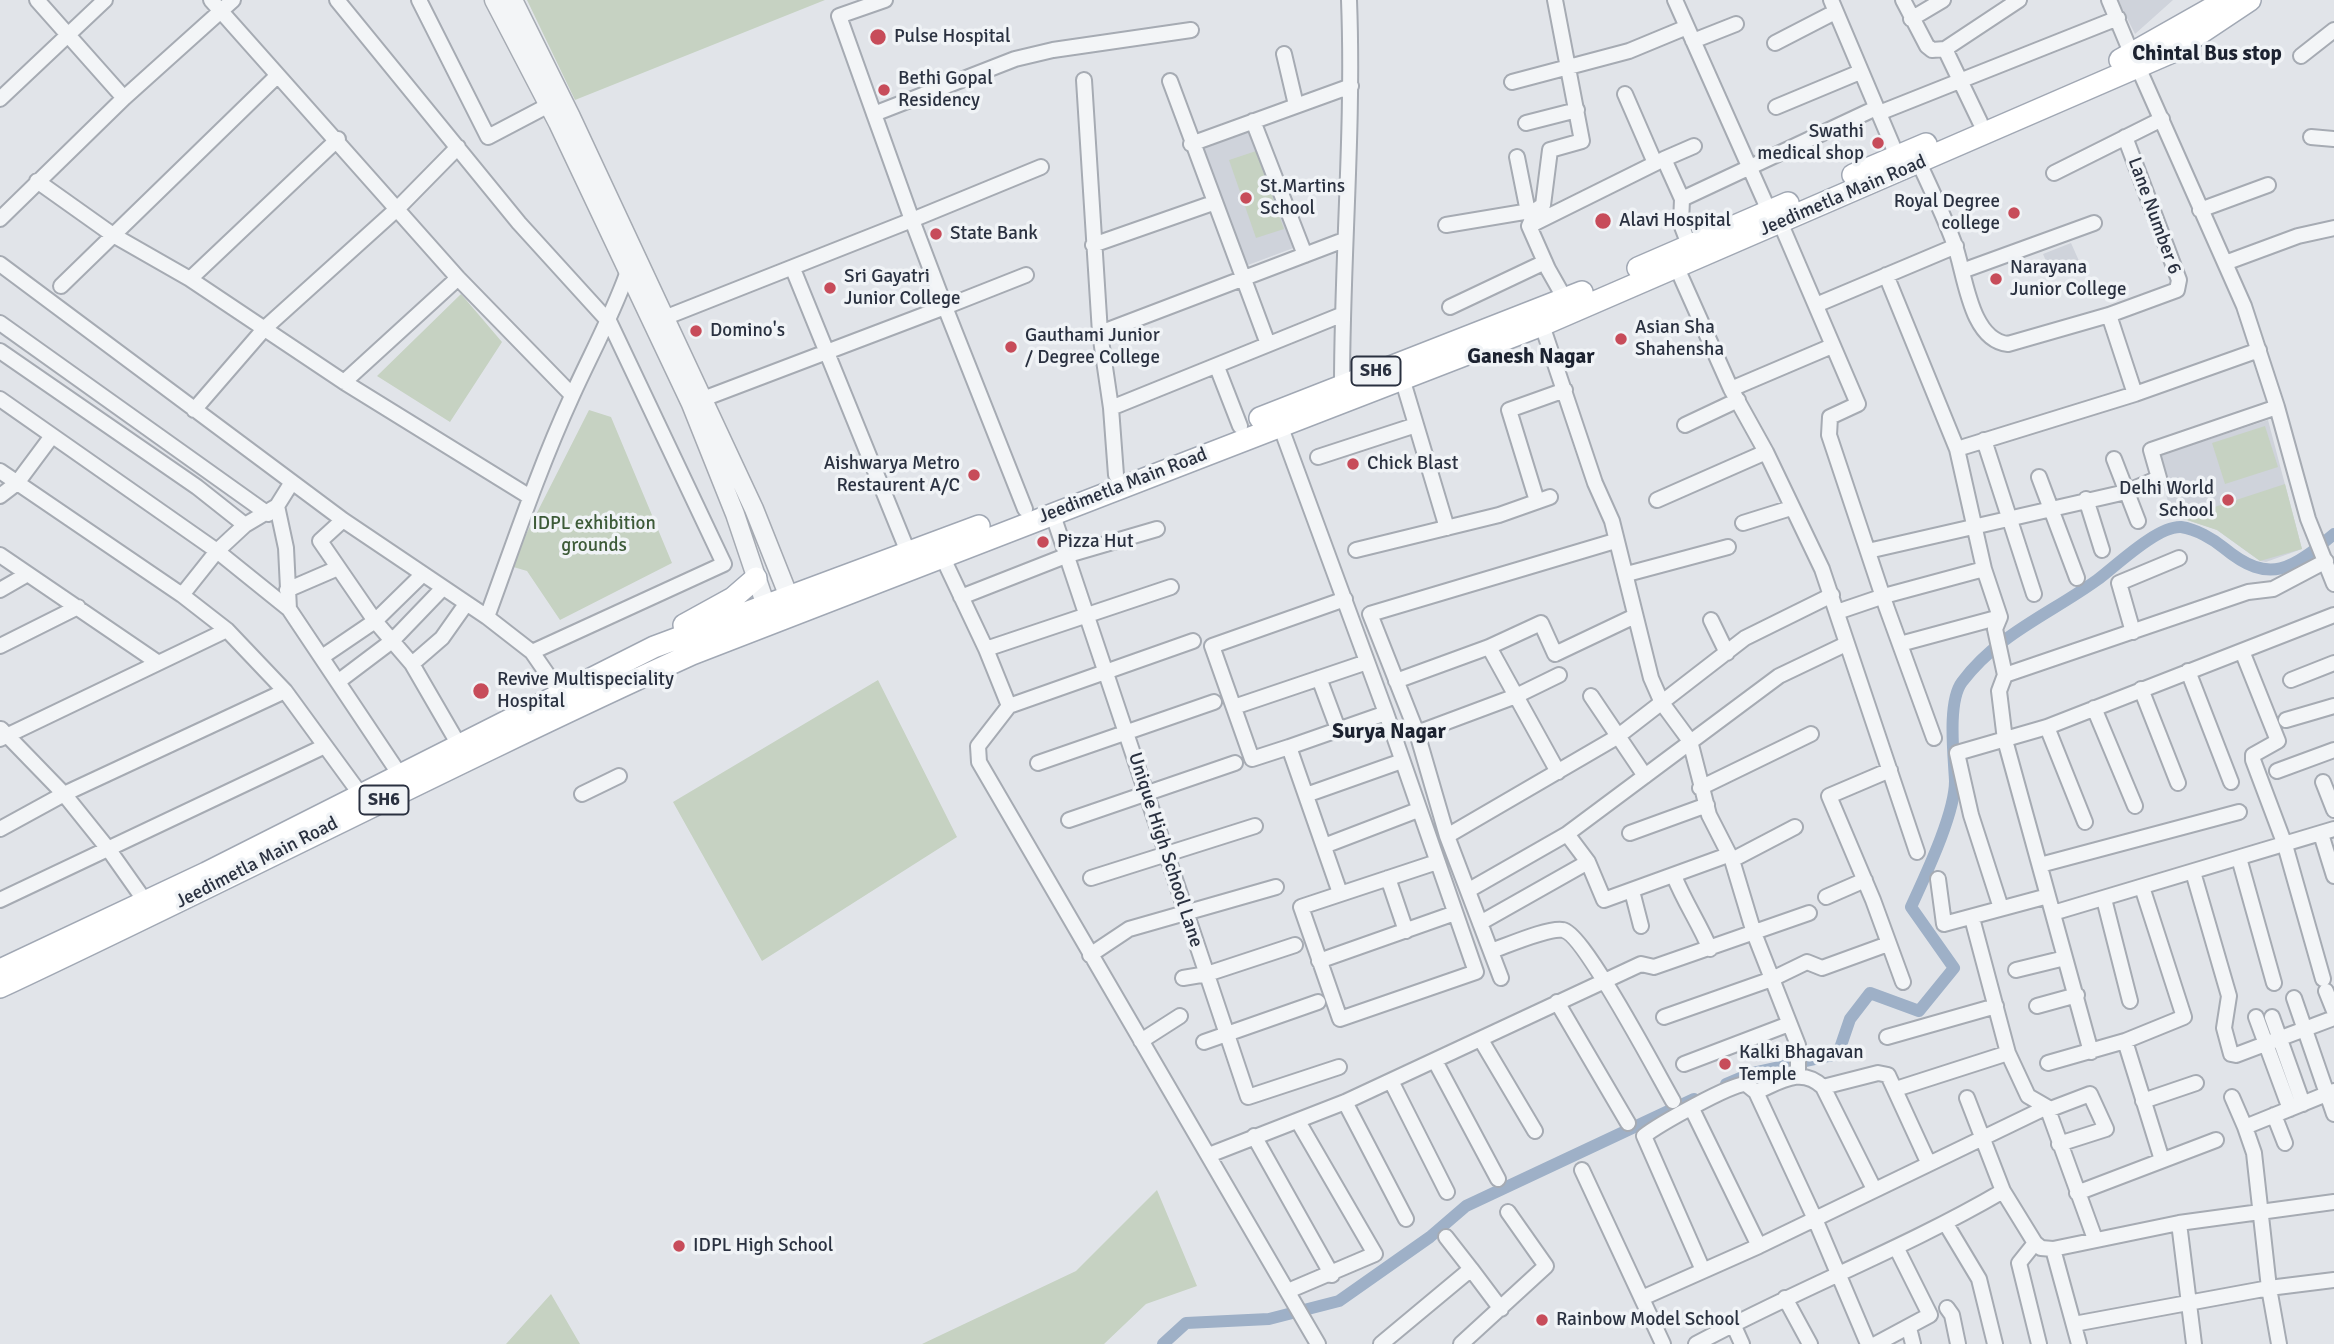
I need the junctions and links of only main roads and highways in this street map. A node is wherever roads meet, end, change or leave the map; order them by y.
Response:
1 (2226, 0) edge
2 (2250, 0) edge
3 (2135, 61) junction
4 (1774, 217) junction
5 (1212, 446) junction
6 (756, 578) road end
7 (792, 604) junction
8 (768, 613) junction
9 (654, 647) junction
10 (56, 952) junction
11 (0, 970) edge
12 (0, 987) edge

1 - 3 main road, Jeedimetla Main Road / SH6
2 - 3 main road, Jeedimetla Main Road / SH6
3 - 4 main road, Jeedimetla Main Road / SH6
3 - 4 main road, Jeedimetla Main Road / SH6
4 - 5 main road, Jeedimetla Main Road / SH6
4 - 5 main road, Jeedimetla Main Road / SH6
5 - 7 main road, Jeedimetla Main Road / SH6
5 - 7 main road, Jeedimetla Main Road / SH6
6 - 9 main road
7 - 8 main road, Jeedimetla Main Road / SH6
8 - 9 main road, Jeedimetla Main Road / SH6
8 - 10 main road, Jeedimetla Main Road / SH6
9 - 10 main road, Jeedimetla Main Road / SH6
10 - 11 main road, Jeedimetla Main Road / SH6
10 - 12 main road, Jeedimetla Main Road / SH6

